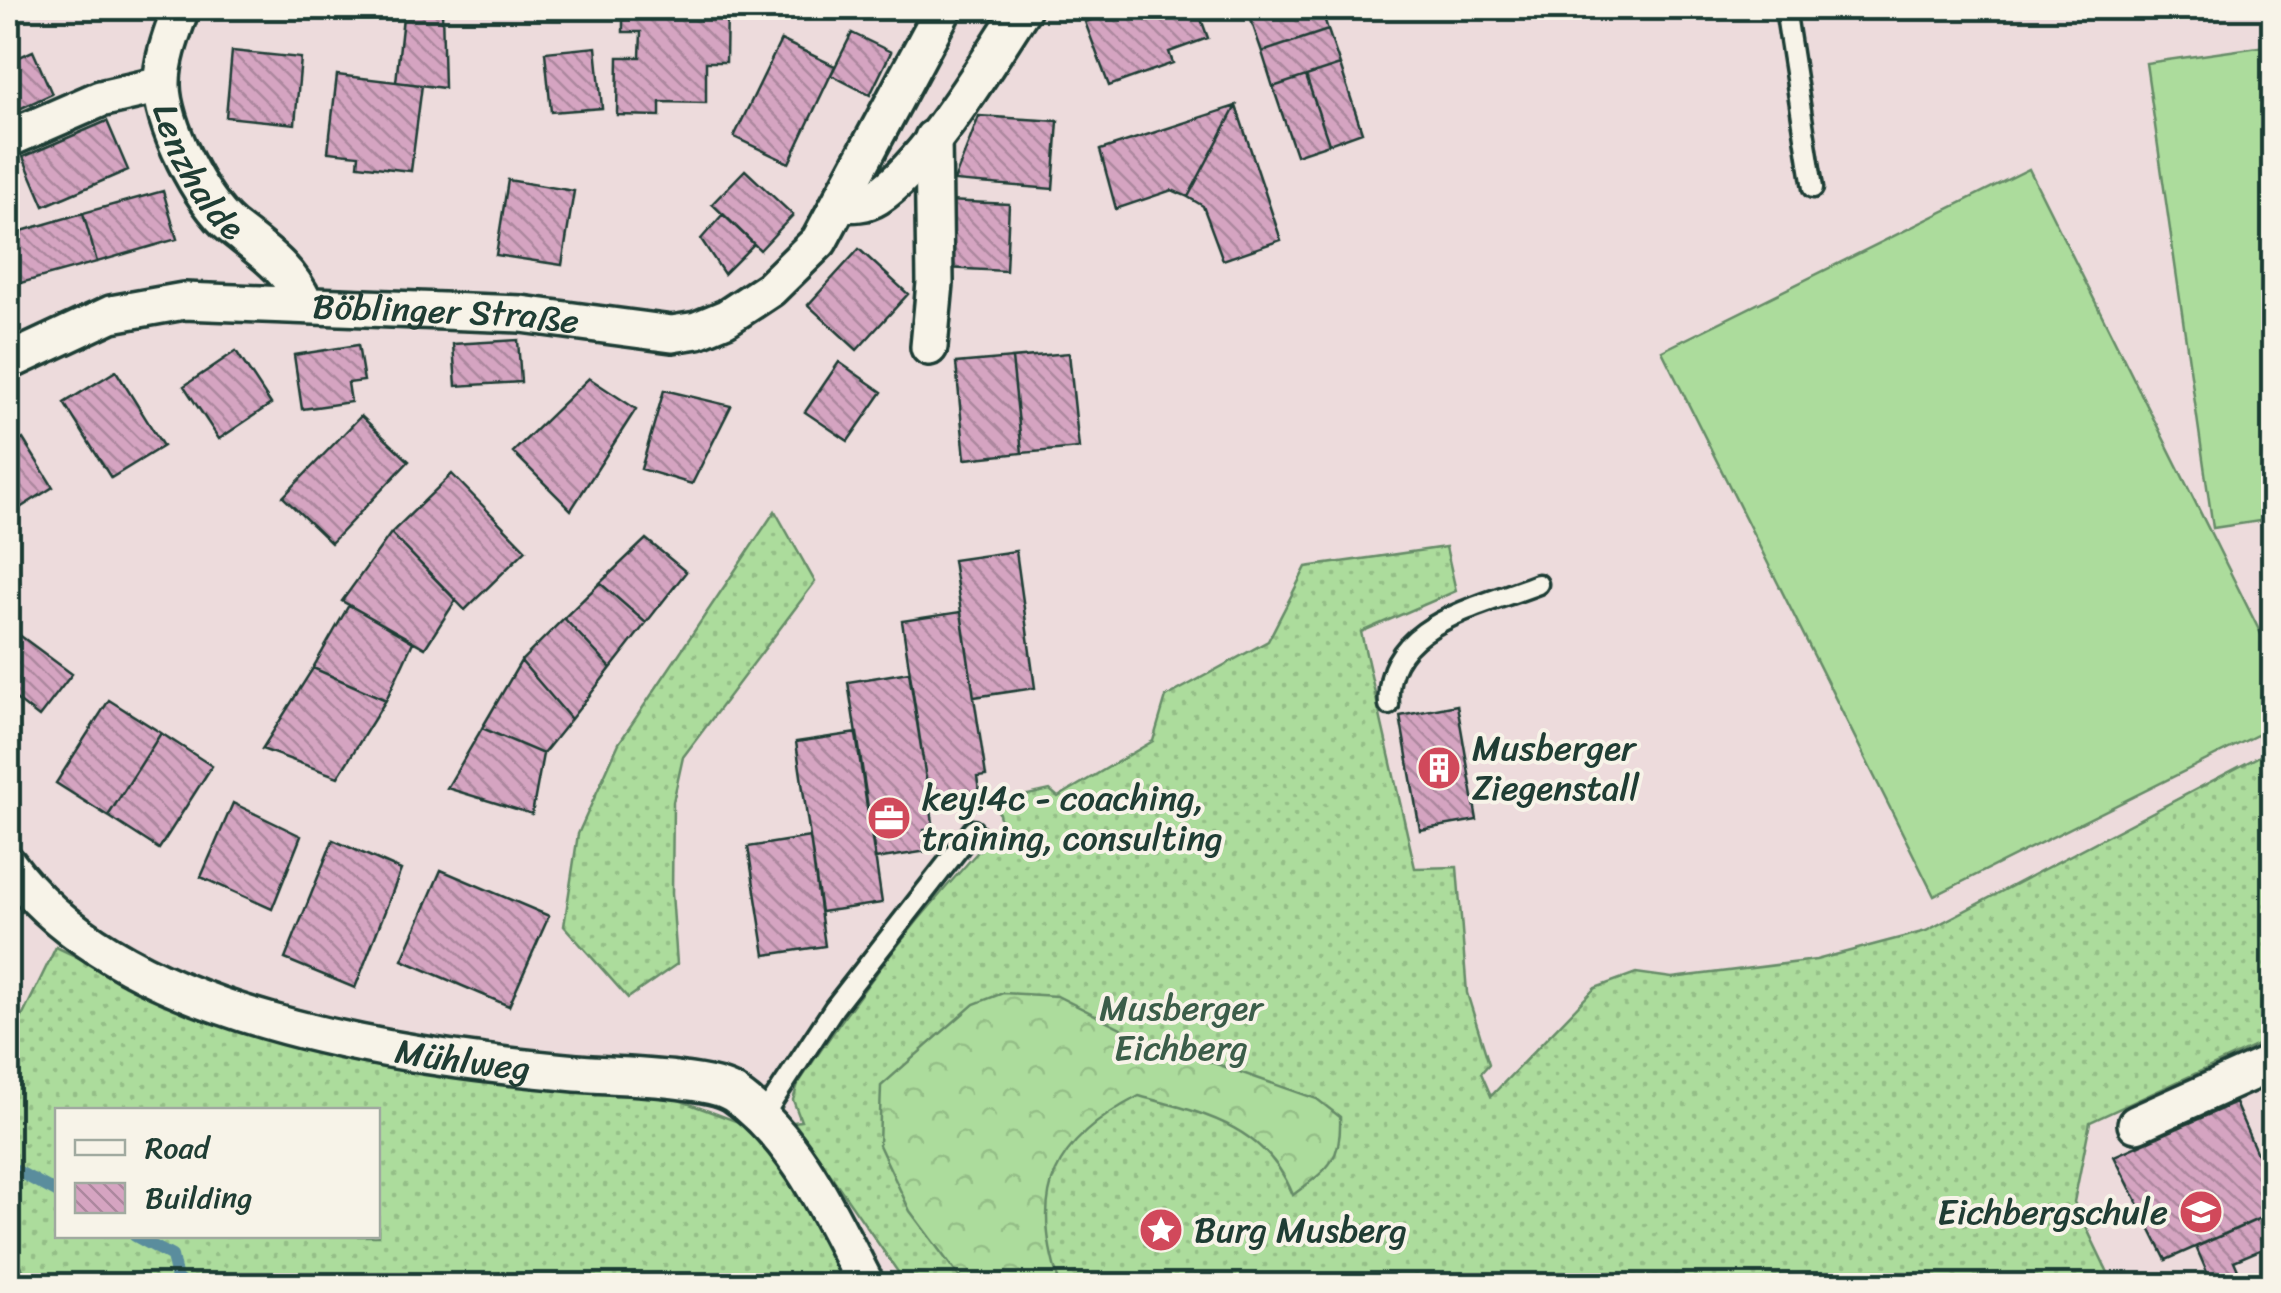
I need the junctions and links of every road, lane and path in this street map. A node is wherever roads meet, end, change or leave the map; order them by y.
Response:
1 (180, 8) edge
2 (944, 8) edge
3 (1023, 8) edge
4 (1785, 8) edge
5 (162, 85) junction
6 (933, 138) junction
7 (8, 139) edge
8 (1813, 188) dead end
9 (840, 203) junction
10 (306, 304) junction
11 (929, 347) dead end
12 (8, 362) edge
13 (1538, 584) dead end
14 (1389, 706) dead end
15 (973, 830) dead end
16 (8, 864) edge
17 (2274, 1062) edge
18 (761, 1119) junction
19 (2136, 1124) dead end
20 (867, 1286) edge

1 - 5 street, Lenzhalde
2 - 9 street, Böblinger Straße
3 - 6 street
4 - 8 lane
5 - 7 street
5 - 10 street, Lenzhalde
6 - 9 street
6 - 11 street
9 - 10 street, Böblinger Straße
10 - 12 street, Böblinger Straße
13 - 14 lane
15 - 18 lane
16 - 18 street, Mühlweg
17 - 19 street
18 - 20 street, Mühlweg

